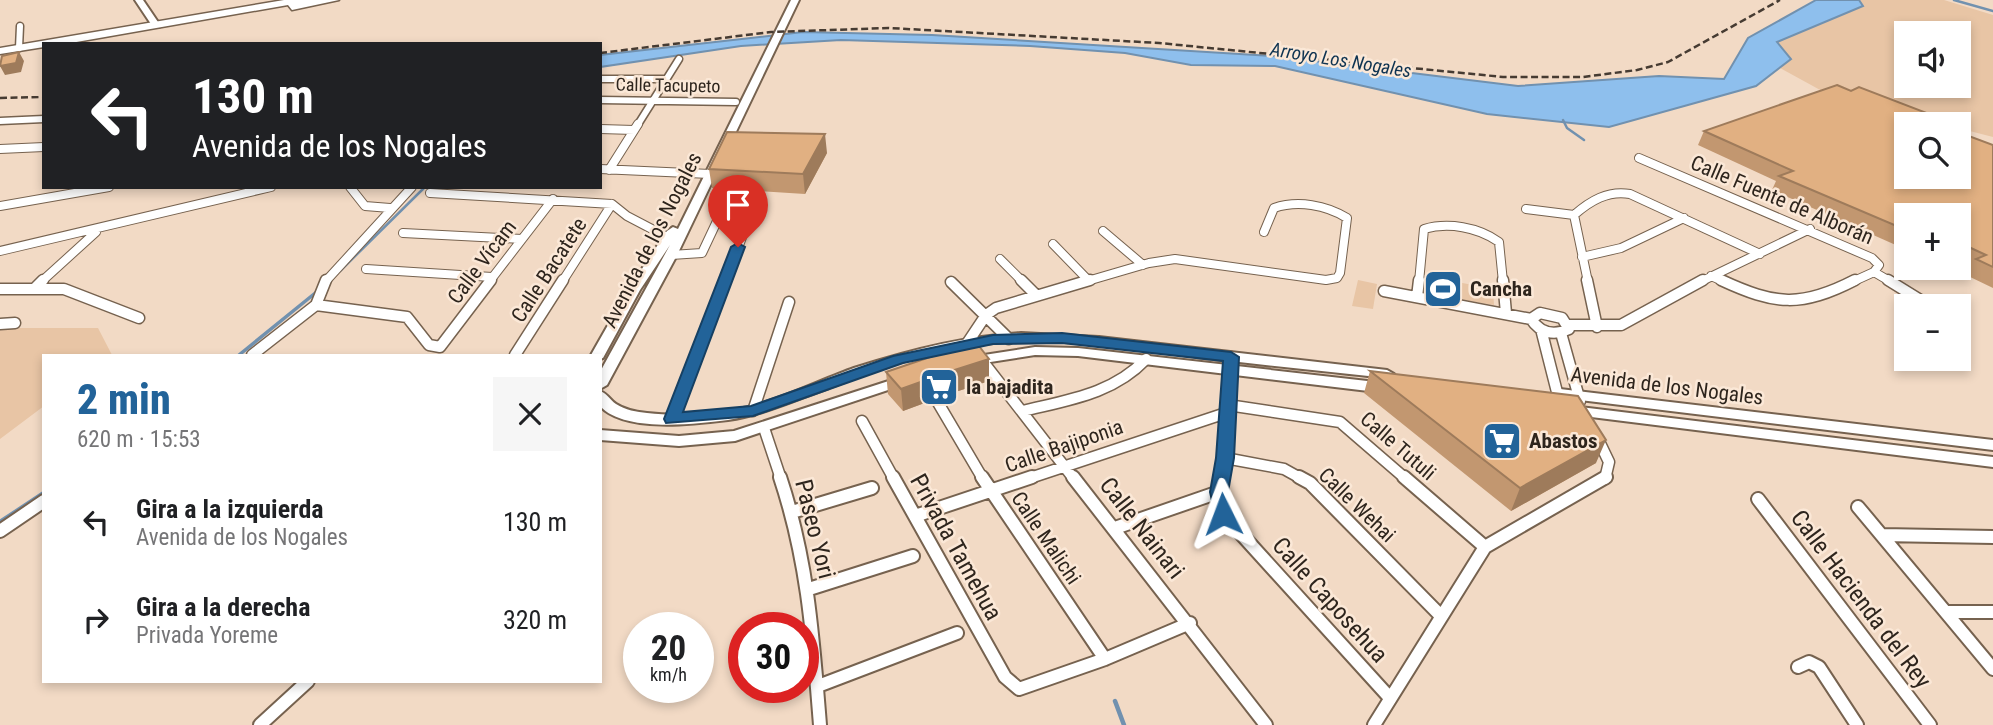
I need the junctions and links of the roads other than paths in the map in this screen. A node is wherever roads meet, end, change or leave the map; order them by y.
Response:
1 (139, 0) edge
2 (302, 0) edge
3 (334, 0) edge
4 (787, 0) edge
5 (795, 0) edge
6 (156, 24) junction
7 (20, 26) dead end
8 (772, 39) junction
9 (55, 42) edge
10 (91, 42) edge
11 (42, 44) edge
12 (19, 48) junction
13 (42, 50) edge
14 (0, 51) edge
15 (0, 57) edge
16 (679, 59) dead end
17 (602, 79) edge
18 (666, 79) junction
19 (602, 100) edge
20 (652, 101) junction
21 (736, 102) junction
22 (42, 119) edge
23 (0, 121) edge
24 (602, 129) edge
25 (634, 130) junction
26 (42, 148) edge
27 (0, 149) edge
28 (1639, 158) dead end
29 (605, 170) edge
30 (705, 174) junction
31 (86, 189) edge
32 (263, 189) edge
33 (352, 189) edge
34 (410, 189) edge
35 (62, 191) edge
36 (430, 193) dead end
37 (757, 198) dead end
38 (553, 200) junction
39 (726, 202) dead end
40 (612, 204) junction
41 (0, 206) edge
42 (390, 208) junction
43 (1526, 209) dead end
44 (1574, 215) junction
45 (1684, 218) junction
46 (1810, 229) junction
47 (98, 230) junction
48 (1103, 231) dead end
49 (1264, 232) dead end
50 (403, 233) dead end
51 (669, 238) junction
52 (522, 239) junction
53 (1053, 244) dead end
54 (5, 251) edge
55 (1760, 254) junction
56 (671, 255) junction
57 (1582, 257) junction
58 (0, 259) edge
59 (1000, 259) dead end
60 (1143, 265) junction
61 (366, 270) dead end
62 (1874, 272) junction
63 (1711, 276) junction
64 (492, 277) junction
65 (1088, 280) junction
66 (951, 282) dead end
67 (34, 288) junction
68 (0, 289) edge
69 (1384, 291) dead end
70 (1910, 294) edge
71 (1035, 295) junction
72 (1417, 297) junction
73 (789, 302) dead end
74 (316, 305) junction
75 (1506, 313) junction
76 (986, 316) junction
77 (139, 318) dead end
78 (1531, 319) junction
79 (15, 323) dead end
80 (0, 324) edge
81 (1569, 325) junction
82 (1597, 327) junction
83 (1541, 330) junction
84 (1561, 333) junction
85 (1009, 339) junction
86 (968, 342) junction
87 (253, 354) edge
88 (516, 354) edge
89 (599, 354) edge
90 (981, 359) junction
91 (1146, 359) junction
92 (1231, 363) junction
93 (956, 365) edge
94 (920, 375) edge
95 (1399, 376) edge
96 (602, 382) edge
97 (1407, 391) edge
98 (1578, 397) junction
99 (936, 401) dead end
100 (1553, 401) junction
101 (602, 402) edge
102 (1227, 409) junction
103 (753, 411) junction
104 (1023, 411) junction
105 (1583, 412) junction
106 (627, 414) junction
107 (672, 419) junction
108 (862, 421) dead end
109 (764, 428) junction
110 (603, 436) edge
111 (1993, 445) edge
112 (1225, 458) junction
113 (1993, 462) edge
114 (1065, 465) junction
115 (872, 488) dead end
116 (991, 492) junction
117 (1219, 492) junction
118 (1758, 499) dead end
119 (42, 502) edge
120 (1858, 507) dead end
121 (792, 512) junction
122 (915, 516) junction
123 (1115, 528) junction
124 (0, 531) edge
125 (1882, 535) junction
126 (1993, 537) edge
127 (1485, 547) junction
128 (913, 556) dead end
129 (809, 589) junction
130 (811, 612) edge
131 (1947, 612) junction
132 (1993, 612) edge
133 (1441, 616) junction
134 (1190, 623) junction
135 (957, 633) dead end
136 (1105, 659) junction
137 (1798, 667) dead end
138 (1993, 668) edge
139 (306, 683) edge
140 (819, 686) edge
141 (1390, 698) junction
142 (819, 703) edge
143 (260, 725) edge
144 (820, 725) edge
145 (1266, 725) edge
146 (1374, 725) edge
147 (1857, 725) edge
148 (1930, 725) edge

1 - 6 main road
2 - 6 highway
3 - 10 highway
4 - 8 main road, Avenida de los Nogales
5 - 8 main road, Avenida de los Nogales
6 - 9 highway
7 - 12 street
8 - 21 main road, Avenida de los Nogales
8 - 30 main road, Avenida de los Nogales
11 - 12 highway
12 - 14 highway
13 - 15 highway
16 - 18 street
17 - 18 street
18 - 20 street
19 - 20 street, Calle Tacupeto
20 - 21 street, Calle Tacupeto
20 - 25 street
21 - 30 main road, Avenida de los Nogales
22 - 23 street
24 - 25 street
25 - 29 street
26 - 27 street
28 - 46 street, Calle Fuente de Alborán
29 - 30 street
30 - 51 main road, Avenida de los Nogales
30 - 56 main road, Avenida de los Nogales
31 - 35 street
32 - 47 street
33 - 42 street
34 - 42 street
35 - 41 street
36 - 38 street
37 - 107 street
38 - 40 street
38 - 52 street, Calle Vícam
39 - 56 street
40 - 51 street
40 - 88 street, Calle Bacatete
42 - 74 street
43 - 44 street
44 - 45 street
44 - 57 street
45 - 55 street
45 - 57 street
46 - 55 street
46 - 62 street, Calle Fuente de Alborán
47 - 54 street
47 - 67 street
48 - 60 street
49 - 60 street
50 - 52 street
51 - 89 main road, Avenida de los Nogales
52 - 64 street, Calle Vícam
53 - 65 street
54 - 58 street
55 - 63 street
56 - 96 main road, Avenida de los Nogales
57 - 82 street
59 - 71 street
60 - 65 street
61 - 64 street
62 - 63 street
62 - 70 street, Calle Fuente de Alborán
63 - 82 street
64 - 74 street, Calle Vícam
65 - 71 street
66 - 76 street
67 - 68 street
67 - 77 street
69 - 72 street
71 - 76 street
72 - 75 street
72 - 75 street
73 - 103 street
74 - 87 street
75 - 78 street
76 - 85 street
76 - 86 street
78 - 81 street
78 - 83 street
79 - 80 street
81 - 82 street
81 - 84 street
83 - 84 street
83 - 100 street
84 - 98 street
85 - 86 main road
85 - 92 main road
86 - 103 main road
90 - 91 main road
90 - 93 main road
90 - 104 street, Calle Nainari
91 - 92 main road
91 - 104 street
92 - 95 main road
92 - 97 main road
92 - 102 street
94 - 109 main road
98 - 100 main road, Avenida de los Nogales
98 - 105 street
98 - 111 main road, Avenida de los Nogales
99 - 116 street, Calle Malichi
100 - 105 main road, Avenida de los Nogales
101 - 106 main road
102 - 112 street
102 - 114 street, Calle Bajiponia
102 - 127 street, Calle Tutuli
103 - 107 main road
104 - 114 street, Calle Nainari
105 - 113 main road, Avenida de los Nogales
105 - 127 street
106 - 107 main road
106 - 110 main road
108 - 122 street, Privada Tamehua
109 - 110 main road
109 - 121 street, Paseo Yori
112 - 117 street
112 - 133 street, Calle Wehai
114 - 116 street, Calle Bajiponia
114 - 123 street, Calle Nainari
115 - 121 street
116 - 122 street, Calle Bajiponia
116 - 136 street, Calle Malichi
117 - 123 street
117 - 141 street, Calle Caposehua
118 - 148 street, Calle Hacienda del Rey
119 - 124 street
120 - 125 street
121 - 129 street, Paseo Yori
122 - 136 street, Privada Tamehua
123 - 134 street, Calle Nainari
125 - 126 street
125 - 131 street
127 - 133 street
128 - 129 street
129 - 130 street, Paseo Yori
131 - 132 street
131 - 138 street
133 - 141 street
134 - 136 street
134 - 145 street, Calle Nainari
135 - 140 street
137 - 147 street
139 - 143 street
141 - 146 street
142 - 144 street, Paseo Yori

